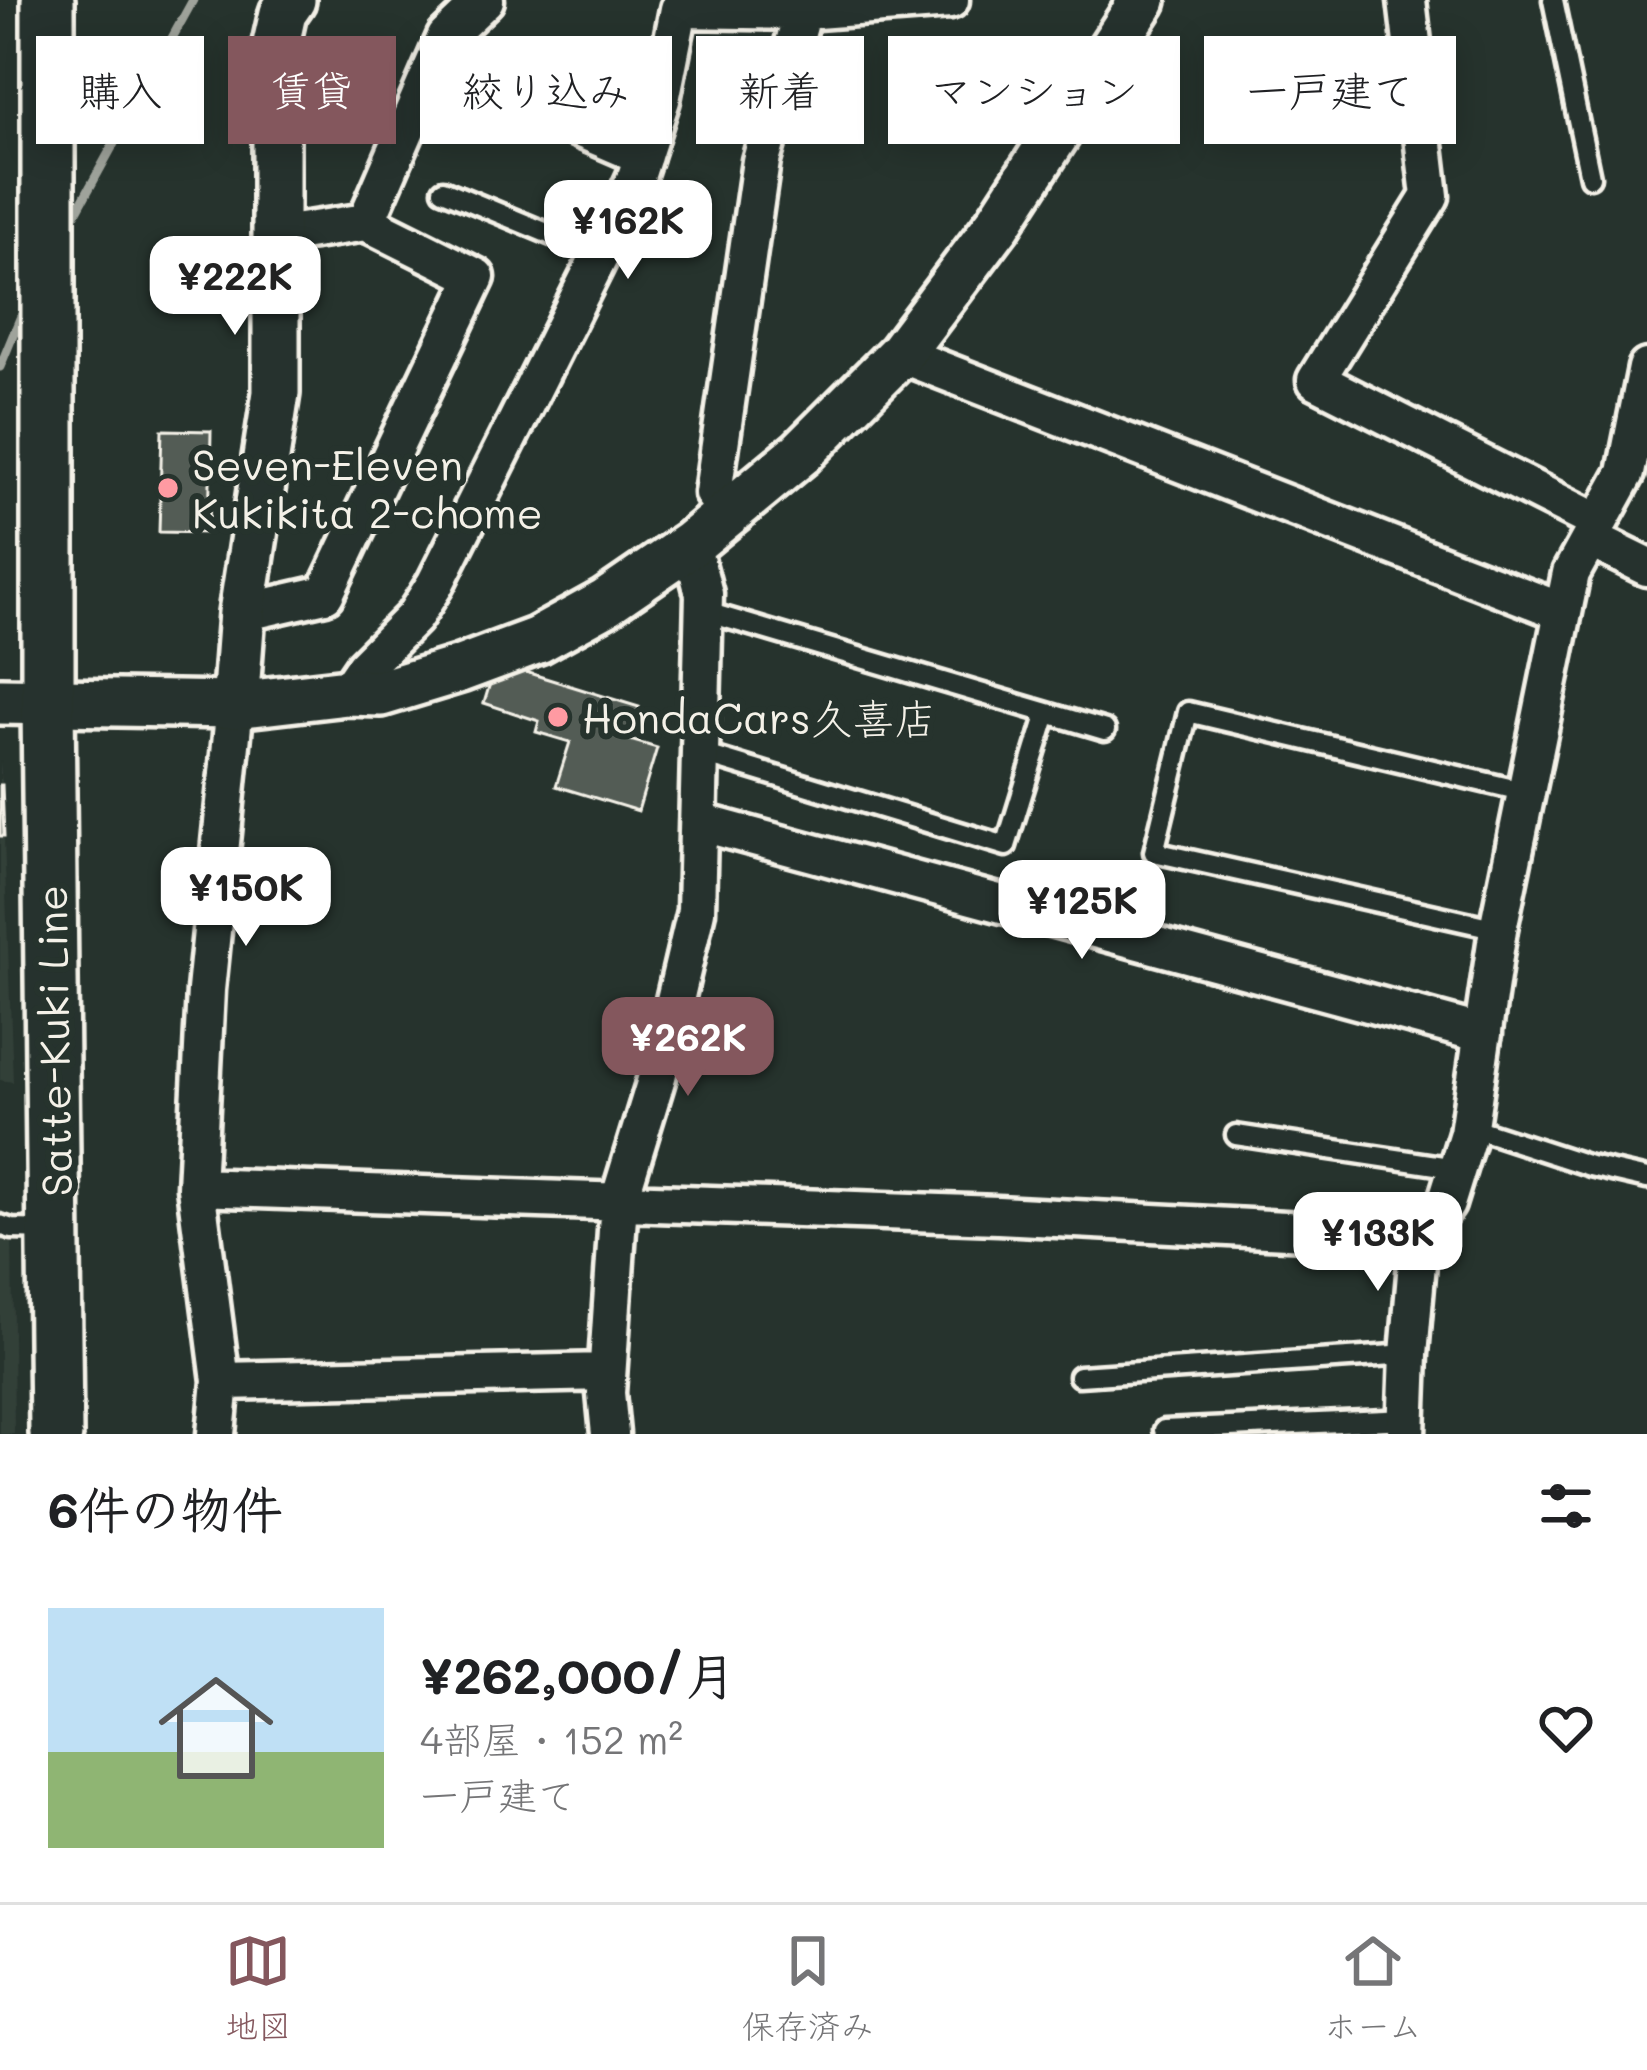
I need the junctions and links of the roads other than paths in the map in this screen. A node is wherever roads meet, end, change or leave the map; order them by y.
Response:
1 (48, 0) edge
2 (292, 0) edge
3 (485, 0) edge
4 (950, 0) edge
5 (1143, 0) edge
6 (1407, 0) edge
7 (1552, 0) edge
8 (803, 11) junction
9 (447, 36) edge
10 (420, 97) edge
11 (615, 144) edge
12 (643, 156) junction
13 (1590, 177) dead end
14 (443, 190) dead end
15 (366, 222) junction
16 (275, 236) junction
17 (600, 255) junction
18 (900, 354) junction
19 (1647, 368) edge
20 (728, 513) junction
21 (1594, 531) junction
22 (691, 544) junction
23 (1647, 567) edge
24 (703, 611) junction
25 (1563, 612) junction
26 (242, 613) junction
27 (347, 692) junction
28 (24, 701) edge
29 (235, 705) junction
30 (1047, 713) junction
31 (1105, 730) dead end
32 (700, 753) junction
33 (1526, 792) junction
34 (699, 822) junction
35 (1498, 929) junction
36 (1483, 1034) junction
37 (1236, 1136) dead end
38 (1462, 1150) junction
39 (1647, 1179) edge
40 (196, 1187) junction
41 (619, 1201) junction
42 (0, 1226) edge
43 (56, 1230) junction
44 (1419, 1240) junction
45 (1409, 1354) junction
46 (607, 1372) junction
47 (1079, 1376) dead end
48 (220, 1381) junction
49 (1407, 1426) edge
50 (1164, 1430) dead end
51 (56, 1434) edge
52 (216, 1434) edge
53 (610, 1434) edge

1 - 28 main road, Satte-Kuki Line
2 - 16 street
3 - 9 street
4 - 8 street
5 - 18 street
6 - 21 street
7 - 13 lane
8 - 12 street
8 - 20 street
10 - 15 street
11 - 12 street
12 - 17 street
14 - 17 lane
15 - 16 street
15 - 26 street
16 - 26 street
17 - 27 street
18 - 20 street
18 - 25 street
19 - 21 street
20 - 22 street
21 - 23 street
21 - 25 street
22 - 24 street
22 - 27 street
24 - 30 lane
24 - 32 street
25 - 33 street
26 - 29 street
27 - 29 street
28 - 29 street
28 - 43 main road, Satte-Kuki Line
29 - 40 street
30 - 31 lane
30 - 32 lane
32 - 34 street
33 - 35 street
33 - 35 lane
34 - 36 street
34 - 41 street
35 - 36 street
36 - 38 street
37 - 38 lane
38 - 39 lane
38 - 44 street
40 - 41 street
40 - 48 street
41 - 44 street
41 - 46 street
42 - 43 lane
43 - 51 main road, Satte-Kuki Line
44 - 45 street
45 - 47 lane
45 - 49 street
46 - 48 street
46 - 53 street
48 - 52 street
49 - 50 lane

